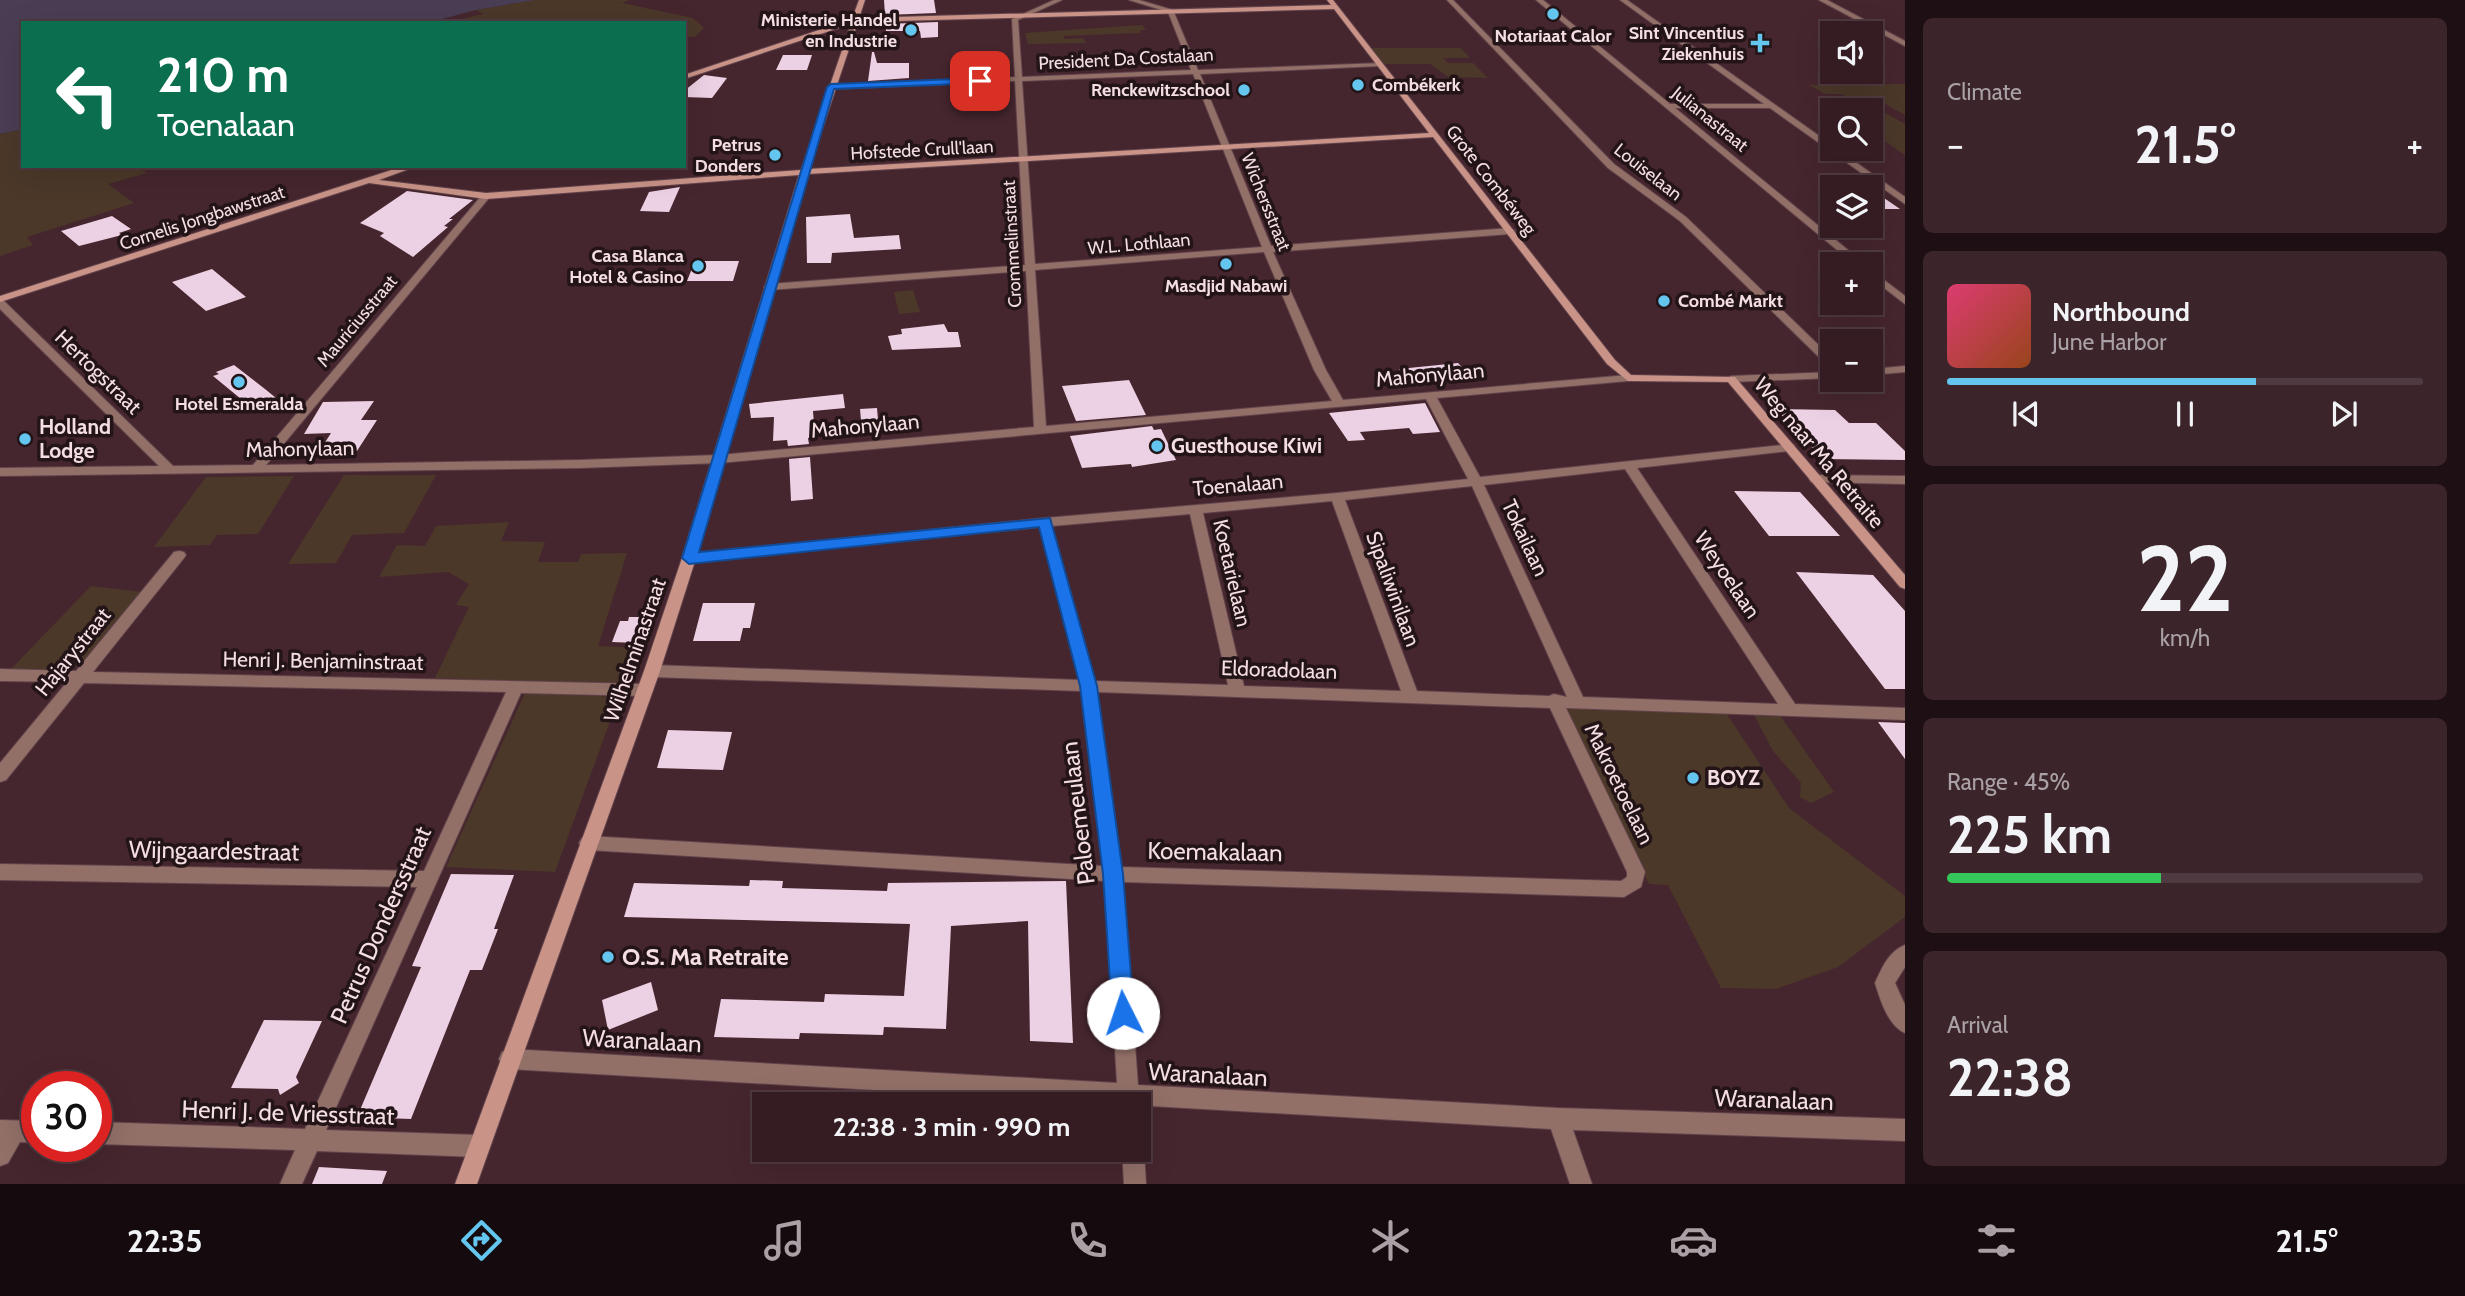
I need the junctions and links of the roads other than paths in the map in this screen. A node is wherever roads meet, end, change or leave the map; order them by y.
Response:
1 (862, 0) edge
2 (1059, 0) edge
3 (1132, 0) edge
4 (1450, 0) edge
5 (1539, 0) edge
6 (1623, 0) edge
7 (1822, 0) edge
8 (1333, 3) edge
9 (1171, 11) junction
10 (1017, 16) junction
11 (856, 20) junction
12 (826, 32) junction
13 (807, 38) junction
14 (843, 38) junction
15 (1905, 44) edge
16 (1380, 64) junction
17 (1194, 71) junction
18 (686, 76) edge
19 (1021, 79) junction
20 (831, 87) junction
21 (1668, 106) junction
22 (1773, 106) junction
23 (1435, 135) junction
24 (1226, 146) junction
25 (1023, 161) junction
26 (407, 168) edge
27 (804, 173) junction
28 (371, 180) junction
29 (486, 196) junction
30 (1905, 201) edge
31 (1510, 231) junction
32 (1267, 250) junction
33 (1845, 252) edge
34 (1028, 268) junction
35 (1883, 283) edge
36 (769, 287) junction
37 (0, 301) edge
38 (1905, 301) edge
39 (1820, 352) edge
40 (1905, 369) edge
41 (1883, 371) edge
42 (1820, 375) edge
43 (1628, 377) junction
44 (1731, 379) junction
45 (1429, 395) junction
46 (1338, 402) junction
47 (1040, 429) junction
48 (1789, 447) junction
49 (719, 459) junction
50 (1629, 465) junction
51 (169, 469) junction
52 (256, 469) junction
53 (0, 472) edge
54 (1815, 479) junction
55 (1905, 480) edge
56 (1476, 481) junction
57 (1337, 497) junction
58 (1195, 508) junction
59 (1045, 522) junction
60 (178, 555) dead end
61 (689, 558) junction
62 (1905, 584) edge
63 (652, 671) junction
64 (0, 675) edge
65 (81, 676) junction
66 (1088, 686) junction
67 (516, 687) junction
68 (1237, 689) junction
69 (644, 690) junction
70 (1410, 697) junction
71 (1554, 701) junction
72 (1577, 701) junction
73 (1789, 708) junction
74 (1905, 714) edge
75 (0, 775) edge
76 (588, 843) junction
77 (0, 872) edge
78 (1113, 874) junction
79 (428, 878) junction
80 (1630, 886) joint
81 (1905, 954) edge
82 (1905, 1023) edge
83 (509, 1059) junction
84 (1008, 1092) edge
85 (1128, 1092) edge
86 (1151, 1101) edge
87 (1558, 1119) junction
88 (1905, 1130) edge
89 (7, 1131) edge
90 (112, 1133) edge
91 (311, 1139) junction
92 (479, 1146) junction
93 (0, 1155) edge
94 (1134, 1162) edge
95 (292, 1184) edge
96 (466, 1184) edge
97 (1135, 1184) edge
98 (1581, 1184) edge

1 - 11 street, Wilhelminastraat
2 - 10 street
3 - 9 street
4 - 39 street, Louiselaan
5 - 21 street, Julianastraat
6 - 22 street
7 - 15 street
8 - 9 street
8 - 16 street, Grote Combéweg
9 - 10 street
9 - 17 street, Wichersstraat
10 - 11 street
10 - 19 street, Crommelinstraat
11 - 12 street
11 - 14 street, Wilhelminastraat
12 - 13 street
12 - 14 street
13 - 14 street
13 - 18 street
14 - 20 street, Wilhelminastraat
16 - 17 street, President Da Costalaan
16 - 23 street, Grote Combéweg
17 - 19 street, President Da Costalaan
17 - 24 street, Wichersstraat
19 - 20 street, President Da Costalaan
19 - 25 street, Crommelinstraat
20 - 27 street, Wilhelminastraat
21 - 22 street
21 - 33 street, Julianastraat
22 - 30 street
23 - 24 street, Hofstede Crull'laan
23 - 31 street, Grote Combéweg
24 - 25 street, Hofstede Crull'laan
24 - 32 street, Wichersstraat
25 - 27 street, Hofstede Crull'laan
25 - 34 street, Crommelinstraat
26 - 28 street, Cornelis Jongbawstraat
27 - 29 street, Hofstede Crull'laan
27 - 36 street, Wilhelminastraat
28 - 29 street, Hofstede Crull'laan
28 - 37 street, Cornelis Jongbawstraat
29 - 52 street, Mauriciusstraat
31 - 32 street, W.L. Lothlaan
31 - 43 street, Grote Combéweg
32 - 34 street, W.L. Lothlaan
32 - 46 street, Wichersstraat
34 - 36 street, W.L. Lothlaan
34 - 47 street, Crommelinstraat
35 - 38 street
36 - 49 street, Wilhelminastraat
37 - 51 street, Hertogstraat
40 - 41 street
42 - 44 street
43 - 44 street, Mahonylaan
43 - 45 street, Mahonylaan
44 - 48 street, Weg naar Ma Retraite
45 - 46 street, Mahonylaan
45 - 56 street, Tokailaan
46 - 47 street, Mahonylaan
47 - 49 street, Mahonylaan
48 - 50 street, Toenalaan
48 - 54 street, Weg naar Ma Retraite
49 - 52 street, Mahonylaan
49 - 61 street, Wilhelminastraat
50 - 56 street, Toenalaan
50 - 73 street, Weyoelaan
51 - 52 street, Mahonylaan
51 - 53 street, Mahonylaan
54 - 55 street
54 - 62 street, Weg naar Ma Retraite
56 - 57 street, Toenalaan
56 - 72 street, Tokailaan
57 - 58 street, Toenalaan
57 - 70 street, Sipaliwinilaan
58 - 59 street, Toenalaan
58 - 68 street, Koetarielaan
59 - 61 street, Toenalaan
59 - 66 street, Paloemeulaan
60 - 65 street, Hajarystraat
61 - 63 street, Wilhelminastraat
63 - 66 street, Eldoradolaan
63 - 69 street, Wilhelminastraat
64 - 65 street, Henri J. Benjaminstraat
65 - 67 street, Henri J. Benjaminstraat
65 - 75 street, Hajarystraat
66 - 68 street, Eldoradolaan
66 - 78 street, Paloemeulaan
67 - 69 street, Henri J. Benjaminstraat
67 - 79 street, Petrus Dondersstraat
68 - 70 street, Eldoradolaan
69 - 76 street, Wilhelminastraat
70 - 71 street, Eldoradolaan
71 - 72 street, Eldoradolaan
71 - 80 street, Makroetoelaan
72 - 73 street, Eldoradolaan
73 - 74 street, Eldoradolaan
76 - 78 street, Koemakalaan
76 - 83 street, Wilhelminastraat
77 - 79 street, Wijngaardestraat
78 - 80 street, Koemakalaan
78 - 85 street, Paloemeulaan
79 - 91 street, Petrus Dondersstraat
81 - 82 street
83 - 84 street, Waranalaan
83 - 92 street, Wilhelminastraat
86 - 87 street, Waranalaan
87 - 88 street, Waranalaan
87 - 98 street
89 - 93 street
90 - 91 street, Henri J. de Vriesstraat
91 - 92 street, Henri J. de Vriesstraat
91 - 95 street, Petrus Dondersstraat
92 - 96 street, Wilhelminastraat
94 - 97 street

